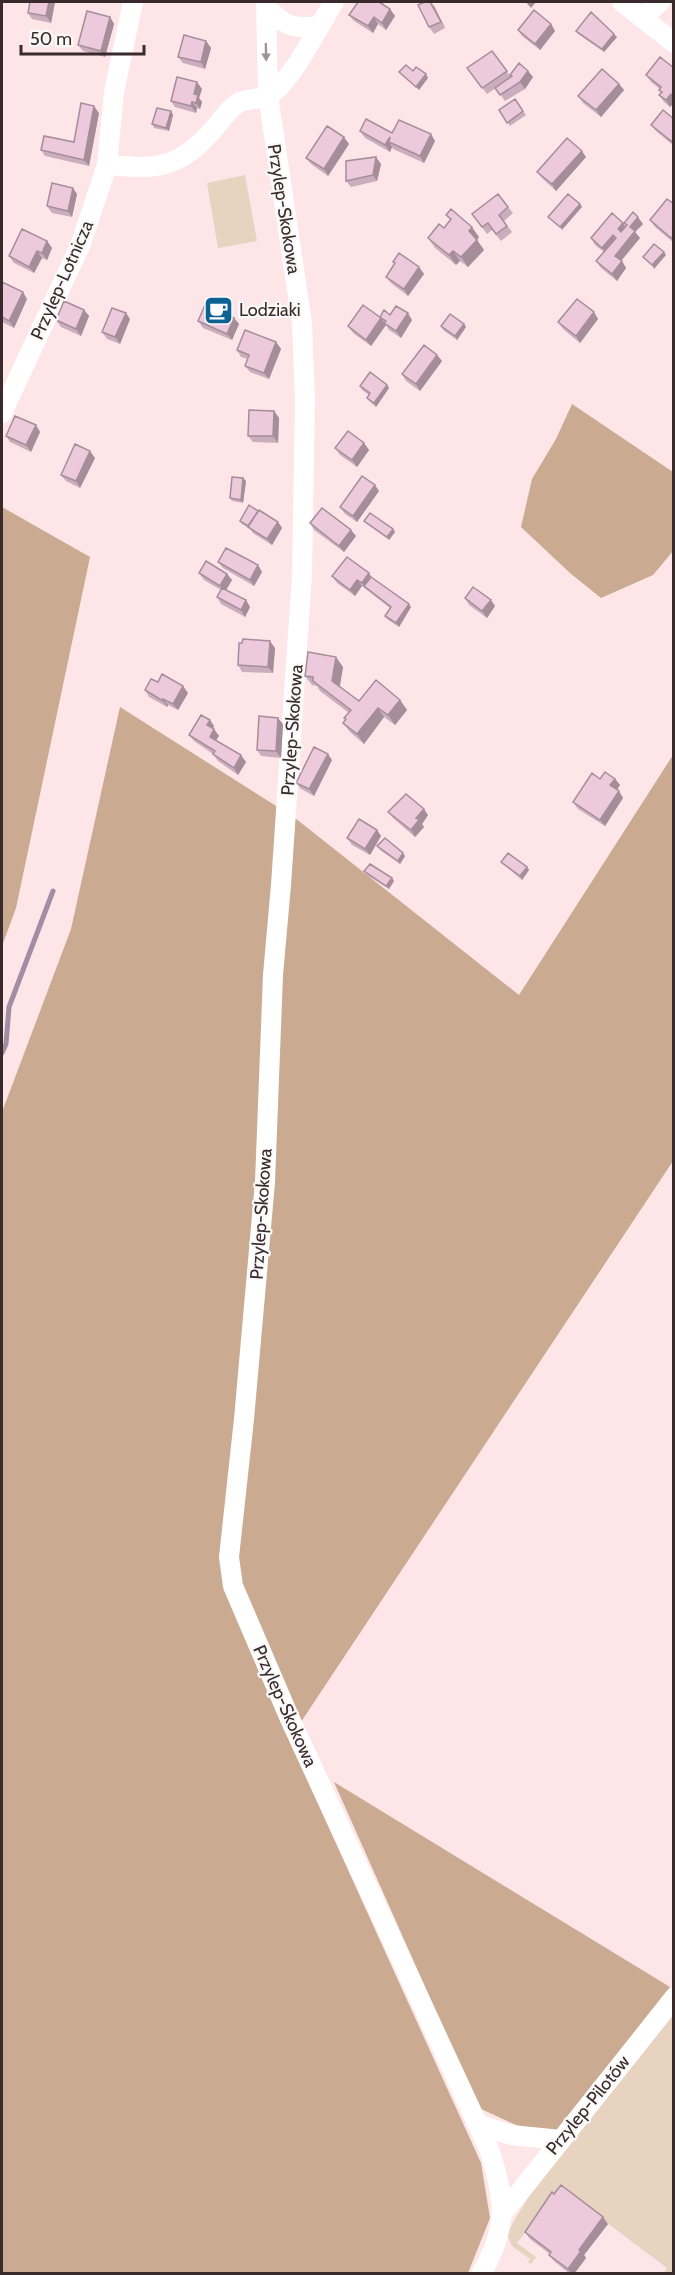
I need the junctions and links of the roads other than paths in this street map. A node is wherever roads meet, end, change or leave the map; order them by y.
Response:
1 (133, 2) edge
2 (334, 2) edge
3 (622, 2) edge
4 (660, 2) edge
5 (266, 5) edge
6 (642, 18) junction
7 (319, 26) junction
8 (674, 43) edge
9 (267, 95) junction
10 (106, 165) junction
11 (2, 413) edge
12 (674, 1998) edge
13 (477, 2124) junction
14 (561, 2140) junction
15 (503, 2213) junction
16 (481, 2274) edge

1 - 10 street, Przylep-Lotnicza
2 - 7 street
3 - 6 street
4 - 6 street
5 - 7 street
5 -> 9 street, Przylep-Skokowa
6 - 8 street
7 - 9 street
9 - 10 street
9 - 13 street, Przylep-Skokowa
10 - 11 street, Przylep-Lotnicza
12 - 14 street, Przylep-Pilotów
13 - 14 street
13 - 15 street, Przylep-Skokowa
14 - 15 street, Przylep-Pilotów
15 - 16 street, Przylep-Skokowa

